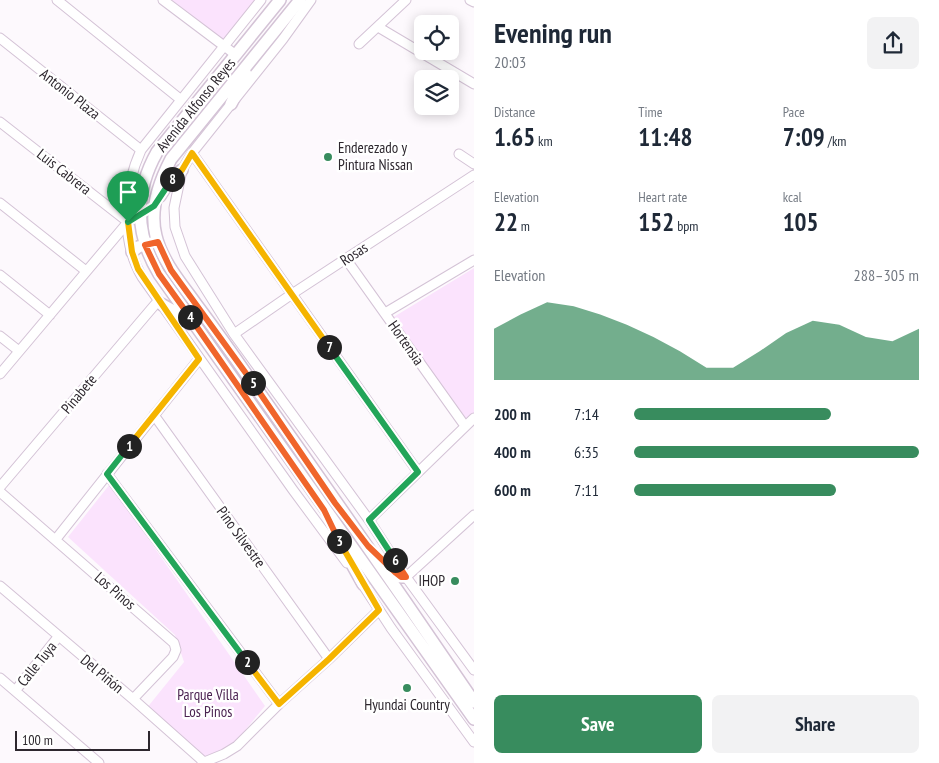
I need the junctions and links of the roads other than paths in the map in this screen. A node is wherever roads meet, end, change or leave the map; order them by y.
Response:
1 (57, 0) edge
2 (163, 0) edge
3 (261, 0) edge
4 (280, 0) edge
5 (300, 0) edge
6 (311, 0) edge
7 (406, 0) edge
8 (470, 0) edge
9 (474, 2) edge
10 (378, 27) junction
11 (0, 38) edge
12 (359, 44) dead end
13 (224, 47) junction
14 (236, 55) junction
15 (254, 58) junction
16 (474, 84) edge
17 (180, 99) junction
18 (232, 104) junction
19 (0, 122) edge
20 (141, 150) junction
21 (192, 153) junction
22 (459, 154) dead end
23 (474, 164) edge
24 (182, 170) junction
25 (474, 175) edge
26 (0, 203) edge
27 (154, 206) junction
28 (140, 214) junction
29 (128, 222) junction
30 (158, 242) junction
31 (145, 245) junction
32 (132, 252) junction
33 (346, 260) junction
34 (474, 260) edge
35 (86, 271) junction
36 (0, 275) edge
37 (292, 294) junction
38 (160, 303) junction
39 (385, 313) junction
40 (50, 315) junction
41 (199, 330) junction
42 (234, 334) junction
43 (0, 336) edge
44 (19, 351) junction
45 (199, 359) junction
46 (0, 374) edge
47 (154, 415) junction
48 (474, 418) edge
49 (465, 426) junction
50 (418, 472) junction
51 (107, 474) junction
52 (0, 488) edge
53 (0, 492) edge
54 (324, 510) junction
55 (474, 515) edge
56 (369, 520) junction
57 (56, 539) junction
58 (368, 546) junction
59 (406, 577) junction
60 (363, 584) junction
61 (0, 586) edge
62 (379, 610) junction
63 (58, 637) junction
64 (329, 659) junction
65 (474, 670) edge
66 (0, 678) edge
67 (15, 691) junction
68 (133, 699) junction
69 (474, 702) edge
70 (279, 704) junction
71 (474, 719) edge
72 (474, 742) edge
73 (99, 763) edge
74 (203, 763) edge

1 - 17 street
2 - 13 street
3 - 13 street
4 - 14 main road, Avenida Alfonso Reyes
5 - 15 main road, Avenida Alfonso Reyes
6 - 18 street
7 - 10 street
8 - 9 street
10 - 12 street
10 - 16 street
11 - 20 street, Antonio Plaza
13 - 14 street
13 - 17 street
14 - 28 main road, Avenida Alfonso Reyes
15 - 18 main road
15 - 27 main road, Avenida Alfonso Reyes
17 - 20 street
18 - 21 street
19 - 29 street, Luis Cabrera
20 - 29 street
21 - 24 street
21 - 37 street
22 - 23 street
24 - 27 main road
24 - 42 street
25 - 33 street, Rosas
26 - 35 street
27 - 28 street
27 - 30 main road, Avenida Alfonso Reyes
28 - 29 street
28 - 31 main road, Avenida Alfonso Reyes
29 - 32 street
29 - 35 street
30 - 31 main road
30 - 58 main road, Avenida Alfonso Reyes
31 - 32 main road
31 - 41 main road, Avenida Alfonso Reyes
32 - 38 street
33 - 37 street, Rosas
33 - 39 street, Hortensia
34 - 39 street
35 - 40 street
36 - 40 street
37 - 42 street, Rosas
37 - 50 street
38 - 41 main road
38 - 45 street
38 - 52 street, Pinabete
39 - 49 street, Hortensia
40 - 44 street
41 - 54 main road, Avenida Alfonso Reyes
42 - 56 street
43 - 44 street
44 - 46 street
45 - 47 street
45 - 60 street
47 - 51 street
47 - 64 street, Pino Silvestre
48 - 49 street
49 - 50 street
50 - 56 street
51 - 57 street
51 - 70 street
53 - 57 street, Los Pinos
54 - 60 main road
54 - 71 main road, Avenida Alfonso Reyes
55 - 59 street
56 - 59 street
57 - 68 street, Los Pinos
58 - 59 main road
58 - 69 main road, Avenida Alfonso Reyes
59 - 65 street
60 - 62 street
61 - 63 street, Del Piñón
62 - 64 street
62 - 72 street
63 - 67 street, Calle Tuya
63 - 68 street, Del Piñón
64 - 70 street
66 - 67 street
67 - 73 street
68 - 74 street, Del Piñón
70 - 74 street

